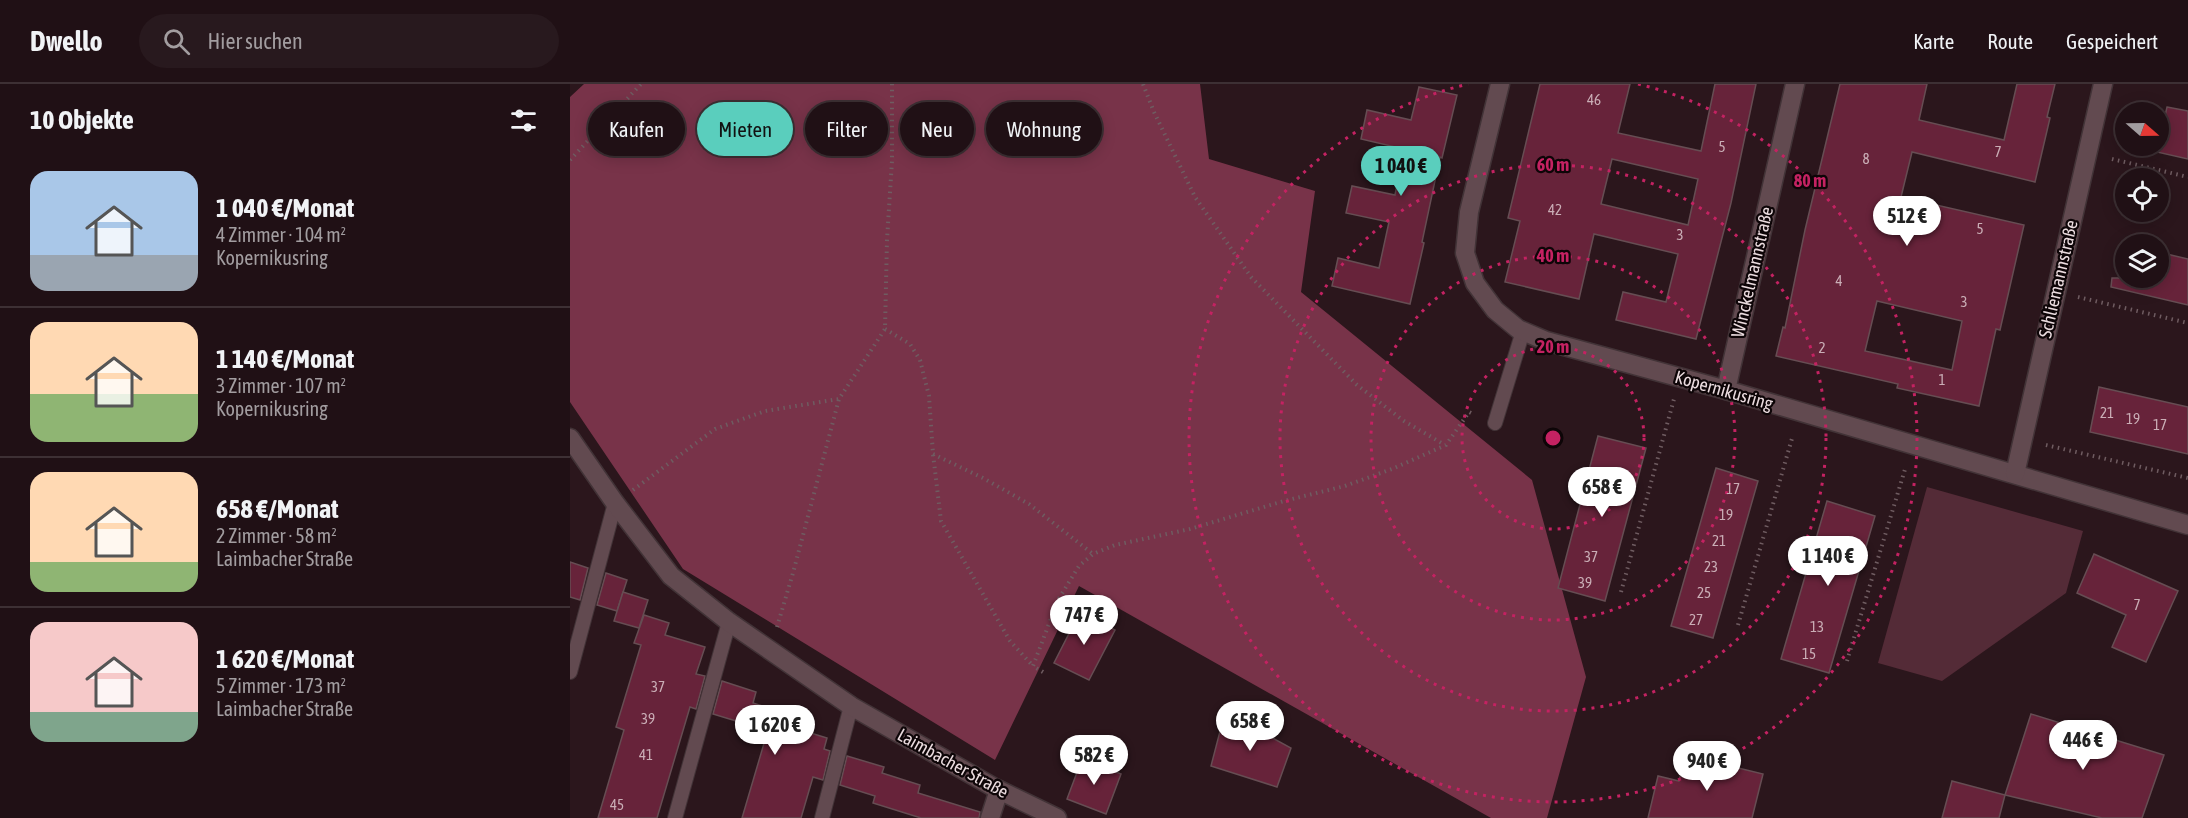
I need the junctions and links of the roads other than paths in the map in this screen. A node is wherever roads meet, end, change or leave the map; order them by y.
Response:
1 (1500, 84) edge
2 (1795, 84) edge
3 (2103, 84) edge
4 (1523, 331) junction
5 (1726, 390) junction
6 (1495, 423) road end
7 (570, 438) edge
8 (2015, 474) junction
9 (615, 503) junction
10 (2188, 525) edge
11 (729, 622) junction
12 (570, 672) edge
13 (851, 706) junction
14 (999, 790) junction
15 (675, 818) edge
16 (822, 818) edge
17 (990, 818) edge
18 (1056, 818) edge

1 - 4 street, Kopernikusring
2 - 5 street, Winckelmannstraße
3 - 8 street, Schliemannstraße
4 - 5 street, Kopernikusring
4 - 6 lane
5 - 8 street, Kopernikusring
7 - 9 street, Laimbacher Straße
8 - 10 street, Kopernikusring
9 - 11 street, Laimbacher Straße
9 - 12 lane
11 - 13 street, Laimbacher Straße
11 - 15 lane
13 - 14 street, Laimbacher Straße
13 - 16 lane
14 - 17 street
14 - 18 street, Laimbacher Straße

